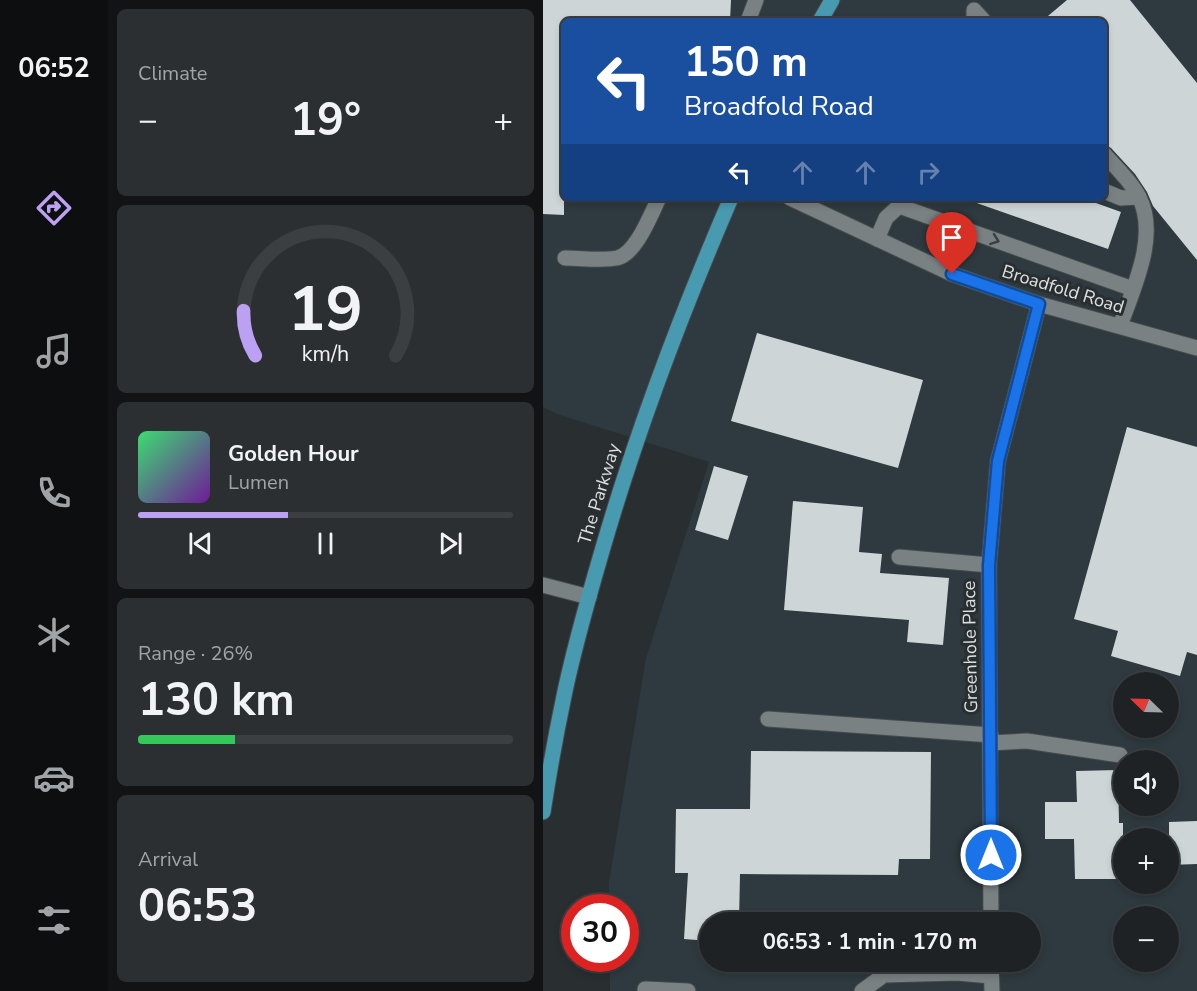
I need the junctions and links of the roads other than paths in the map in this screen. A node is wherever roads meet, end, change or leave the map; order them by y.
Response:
1 (756, 0) edge
2 (832, 0) edge
3 (749, 18) edge
4 (822, 18) edge
5 (973, 18) edge
6 (981, 18) edge
7 (1107, 157) edge
8 (1107, 192) edge
9 (1139, 197) junction
10 (657, 201) edge
11 (730, 201) edge
12 (796, 201) edge
13 (877, 239) junction
14 (565, 258) dead end
15 (1133, 289) junction
16 (1039, 304) junction
17 (1120, 326) junction
18 (1197, 348) edge
19 (899, 557) dead end
20 (989, 565) junction
21 (543, 585) edge
22 (589, 597) junction
23 (768, 719) dead end
24 (991, 739) junction
25 (1113, 754) edge
26 (543, 812) edge
27 (991, 912) edge
28 (991, 976) edge
29 (645, 989) dead end
30 (688, 991) edge
31 (863, 991) edge

1 - 3 street
2 - 4 main road
5 - 6 street
7 - 9 street
8 - 9 street
9 - 15 street
10 - 14 street
11 - 22 main road, The Parkway
12 - 13 street, Broadfold Road
13 -> 15 street
13 - 16 street, Broadfold Road
15 - 17 street
16 - 17 street, Broadfold Road
16 - 20 street, Greenhole Place
17 - 18 street, Broadfold Road
19 - 20 street
20 - 24 street, Greenhole Place
21 - 22 street
22 - 26 main road, The Parkway
23 - 24 street
24 - 25 street
24 - 27 street, Greenhole Place
28 - 31 street
29 - 30 street

